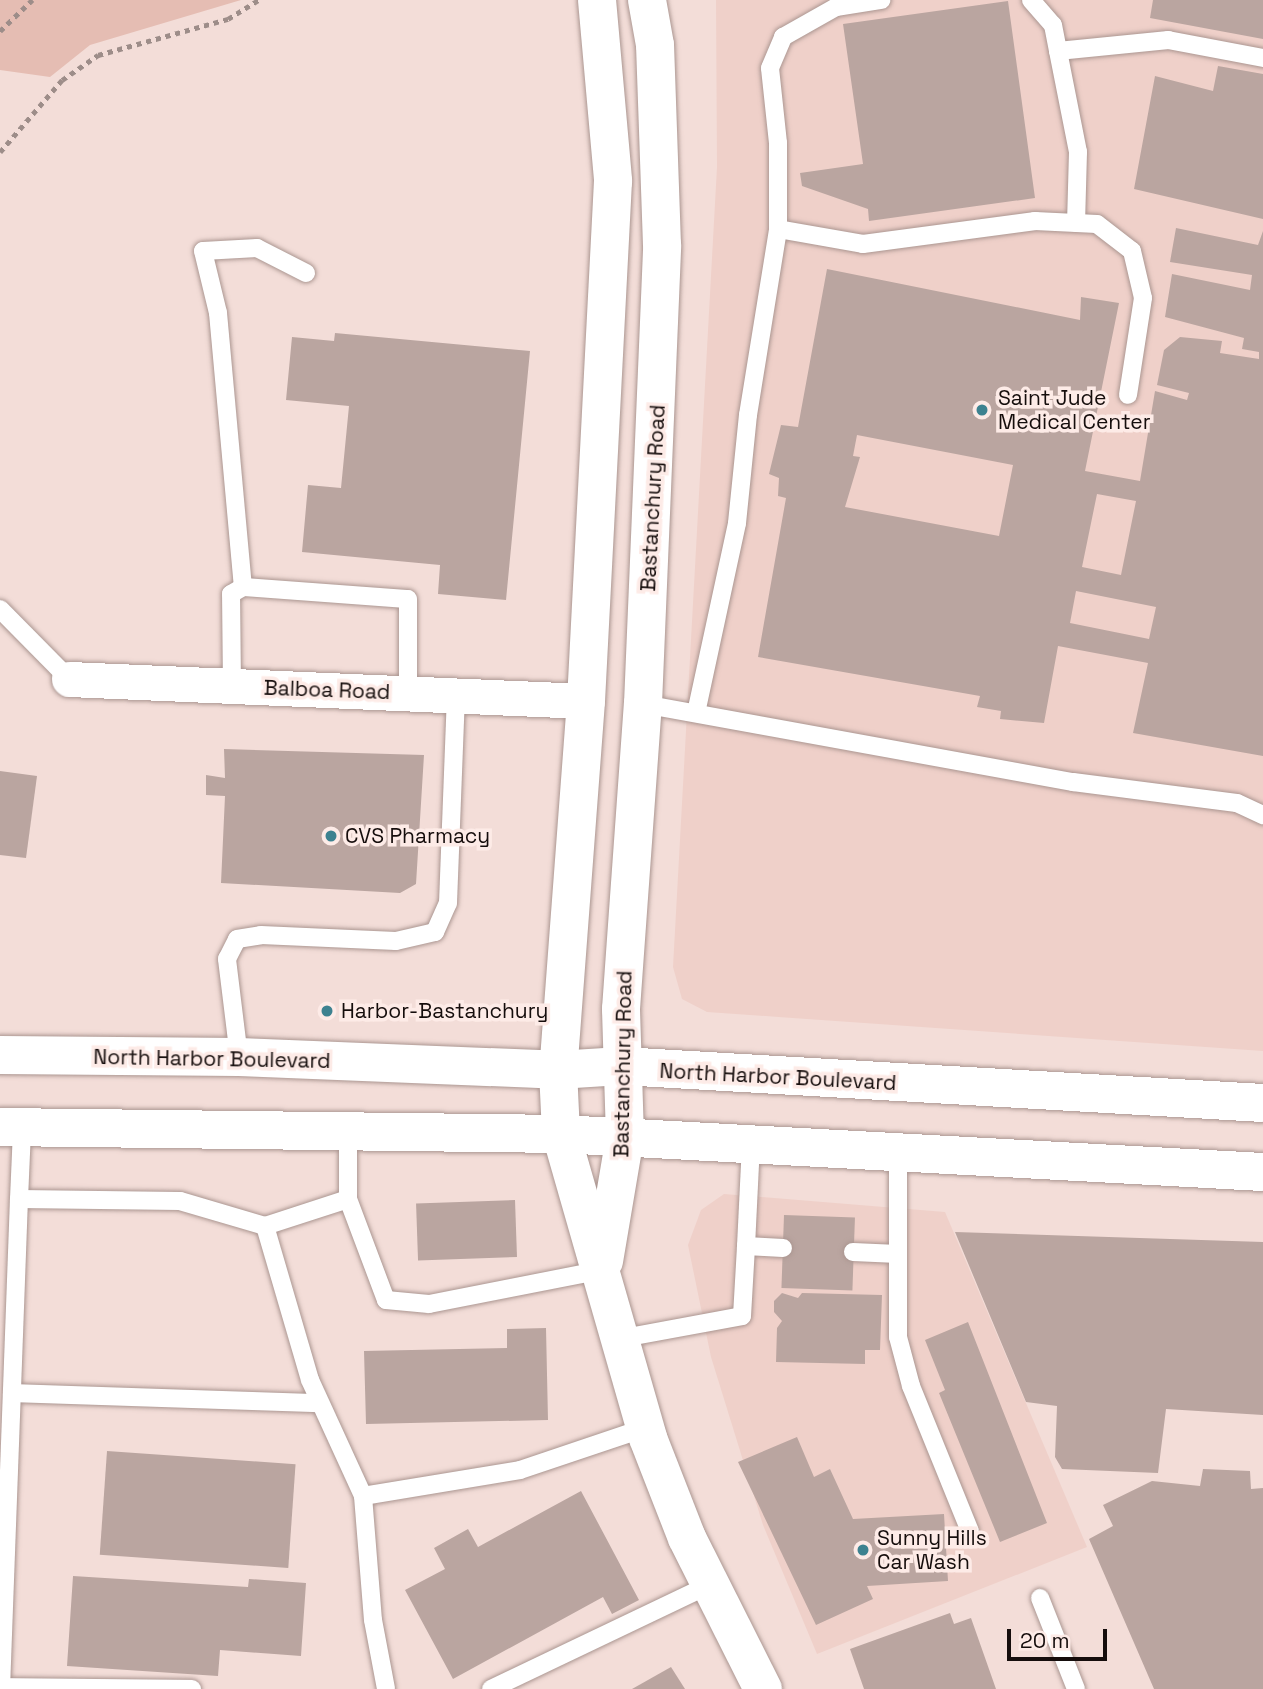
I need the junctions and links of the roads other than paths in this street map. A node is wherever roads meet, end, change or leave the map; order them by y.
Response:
1 (597, 0) edge
2 (647, 0) edge
3 (881, 0) edge
4 (1031, 0) edge
5 (1058, 51) junction
6 (1263, 58) edge
7 (1076, 223) junction
8 (778, 229) junction
9 (306, 273) dead end
10 (1128, 395) dead end
11 (243, 587) junction
12 (0, 609) edge
13 (69, 679) joint
14 (232, 687) junction
15 (408, 694) junction
16 (456, 696) junction
17 (586, 701) junction
18 (643, 704) junction
19 (696, 713) junction
20 (1263, 815) edge
21 (0, 1055) edge
22 (239, 1057) junction
23 (621, 1066) junction
24 (558, 1070) junction
25 (1263, 1103) edge
26 (11, 1128) edge
27 (348, 1133) junction
28 (561, 1134) junction
29 (625, 1137) junction
30 (751, 1145) junction
31 (898, 1153) junction
32 (1263, 1172) edge
33 (19, 1199) junction
34 (348, 1199) junction
35 (265, 1226) junction
36 (746, 1246) junction
37 (783, 1248) dead end
38 (853, 1252) dead end
39 (898, 1254) junction
40 (602, 1270) junction
41 (618, 1339) junction
42 (12, 1393) junction
43 (319, 1402) junction
44 (645, 1428) junction
45 (363, 1496) junction
46 (970, 1531) dead end
47 (709, 1585) junction
48 (2, 1588) edge
49 (1040, 1598) dead end
50 (1, 1688) edge
51 (192, 1689) edge
52 (386, 1689) edge
53 (491, 1689) edge
54 (762, 1689) edge
55 (1076, 1689) edge

1 - 17 main road
2 - 18 main road, Bastanchury Road
3 - 8 lane
4 - 5 lane
5 - 6 lane
5 - 7 lane
7 - 8 lane
7 - 10 lane
8 - 19 lane
9 - 11 lane
11 - 14 lane
11 - 15 lane
12 - 13 lane
13 - 14 street, Balboa Road
14 - 15 street, Balboa Road
15 - 16 street, Balboa Road
16 - 17 street, Balboa Road
16 - 22 lane
17 - 24 main road
18 - 19 lane
18 - 23 main road, Bastanchury Road
19 - 20 lane
21 - 22 main road, North Harbor Boulevard
22 - 24 main road, North Harbor Boulevard
23 - 24 main road, North Harbor Boulevard
23 - 25 main road, North Harbor Boulevard
23 - 29 main road, Bastanchury Road
24 - 28 main road
26 - 27 main road
26 - 33 lane
27 - 28 main road
27 - 34 lane
28 - 29 main road
28 - 40 main road
29 - 30 main road
29 - 40 main road, Bastanchury Road
30 - 31 main road
30 - 36 lane
31 - 32 main road
31 - 39 lane
33 - 35 lane
33 - 42 lane
34 - 35 lane
34 - 40 lane
35 - 43 lane
36 - 37 lane
36 - 41 lane
38 - 39 lane
39 - 46 lane
40 - 41 main road
41 - 44 main road
42 - 43 lane
42 - 48 lane
43 - 45 lane
44 - 45 lane
44 - 47 main road
45 - 52 lane
47 - 53 lane
47 - 54 main road
48 - 50 lane
49 - 55 lane
50 - 51 lane

